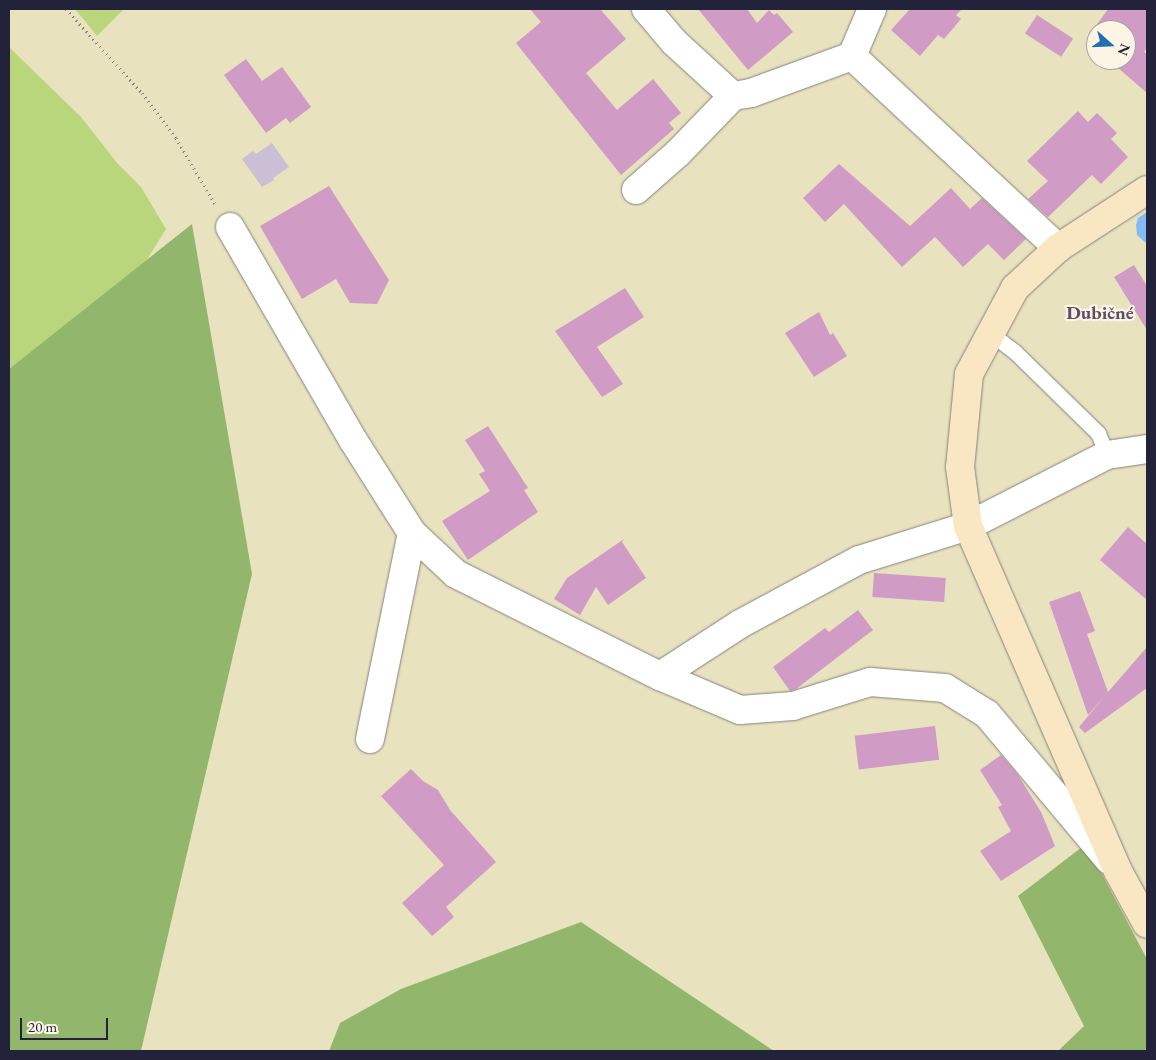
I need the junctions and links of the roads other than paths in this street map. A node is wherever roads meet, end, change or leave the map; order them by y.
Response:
1 (646, 9) edge
2 (872, 9) edge
3 (852, 56) junction
4 (733, 96) junction
5 (636, 190) dead end
6 (1147, 190) edge
7 (230, 228) road end
8 (1058, 248) junction
9 (990, 333) junction
10 (1147, 448) edge
11 (1107, 455) junction
12 (968, 526) junction
13 (412, 533) junction
14 (660, 676) junction
15 (370, 739) dead end
16 (1118, 871) junction
17 (1147, 924) edge

1 - 4 street
2 - 3 street
3 - 4 street
3 - 8 street
4 - 5 street
6 - 8 street
7 - 13 street
8 - 9 street
9 - 11 lane
9 - 12 street
10 - 11 street
11 - 12 street
12 - 14 street
12 - 16 street
13 - 14 street
13 - 15 street
14 - 16 street
16 - 17 street

